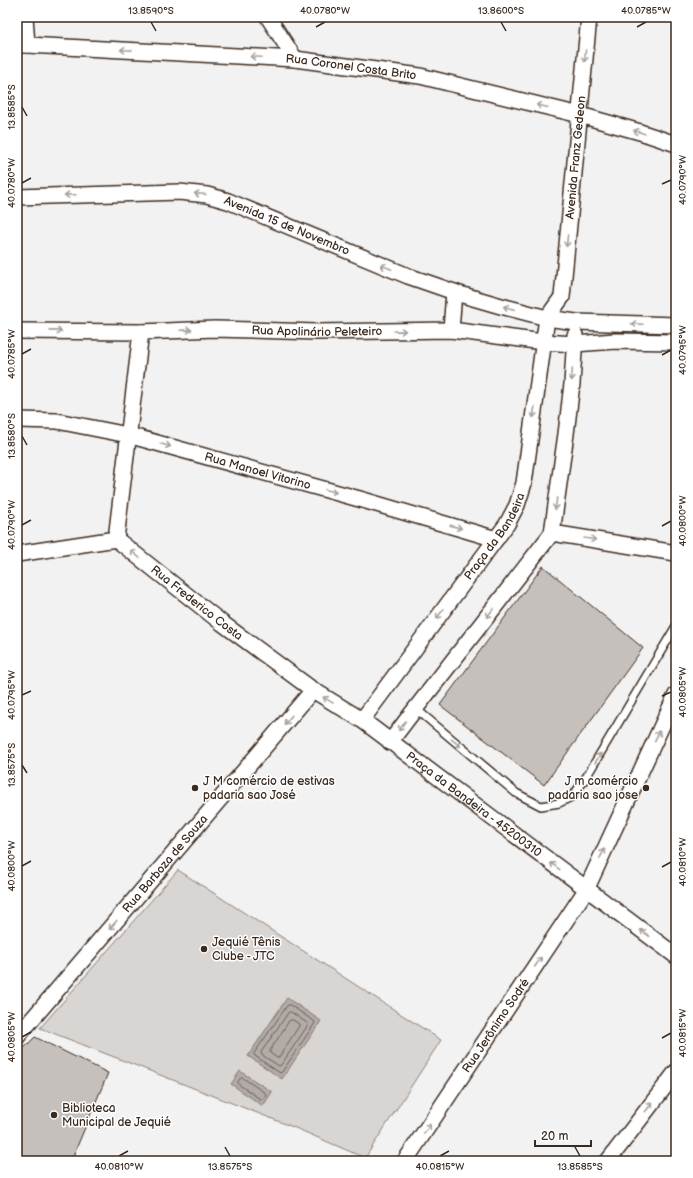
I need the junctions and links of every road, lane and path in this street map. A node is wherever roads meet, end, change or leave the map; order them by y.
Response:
1 (25, 17) edge
2 (268, 17) edge
3 (589, 17) edge
4 (22, 45) edge
5 (295, 59) junction
6 (580, 115) junction
7 (676, 144) edge
8 (17, 197) edge
9 (454, 292) junction
10 (562, 297) junction
11 (547, 318) junction
12 (576, 322) junction
13 (676, 325) edge
14 (451, 330) junction
15 (17, 331) edge
16 (140, 332) junction
17 (543, 342) junction
18 (676, 342) edge
19 (574, 344) junction
20 (17, 420) edge
21 (128, 435) junction
22 (552, 533) junction
23 (116, 539) junction
24 (496, 539) junction
25 (676, 553) edge
26 (17, 554) edge
27 (676, 626) edge
28 (313, 690) junction
29 (676, 695) edge
30 (415, 708) junction
31 (362, 720) junction
32 (390, 742) junction
33 (586, 890) junction
34 (676, 956) edge
35 (17, 1038) edge
36 (676, 1072) edge
37 (405, 1161) edge
38 (608, 1161) edge

1 - 4 street
2 - 5 street
3 -> 6 street, Avenida Franz Gedeon
5 -> 4 street, Rua Coronel Costa Brito
6 -> 5 street, Rua Coronel Costa Brito
7 -> 6 street, Rua Coronel Costa Brito
6 -> 10 street, Avenida Franz Gedeon
9 -> 8 street, Avenida 15 de Novembro
11 -> 9 street, Avenida 15 de Novembro
9 - 14 street
10 - 11 street, Avenida Franz Gedeon
10 - 12 street
11 - 12 street
11 - 17 street, Praça da Bandeira
13 -> 12 street
12 - 19 street
16 -> 14 street, Rua Apolinário Peleteiro
14 - 17 street, Rua Apolinário Peleteiro
15 -> 16 street, Rua Apolinário Peleteiro
16 - 21 street
17 - 19 street, Rua Apolinário Peleteiro
17 -> 24 street, Praça da Bandeira
18 - 19 street, Rua Apolinário Peleteiro
19 -> 22 street
20 - 21 street, Rua Manoel Vitorino
21 - 23 street
21 -> 24 street, Rua Manoel Vitorino
22 -> 25 street
22 -> 30 street
23 - 26 street
28 -> 23 street, Rua Frederico Costa
24 -> 31 street, Praça da Bandeira
30 -> 27 lane
31 -> 28 street, Rua Frederico Costa
28 -> 35 street, Rua Barboza de Souza
33 -> 29 street
30 -> 32 street
31 - 32 street, Praça da Bandeira - 45200310
33 -> 32 street, Praça da Bandeira - 45200310
34 -> 33 street, Praça da Bandeira - 45200310
37 -> 33 street, Rua Jerônimo Sodré
38 -> 36 street

